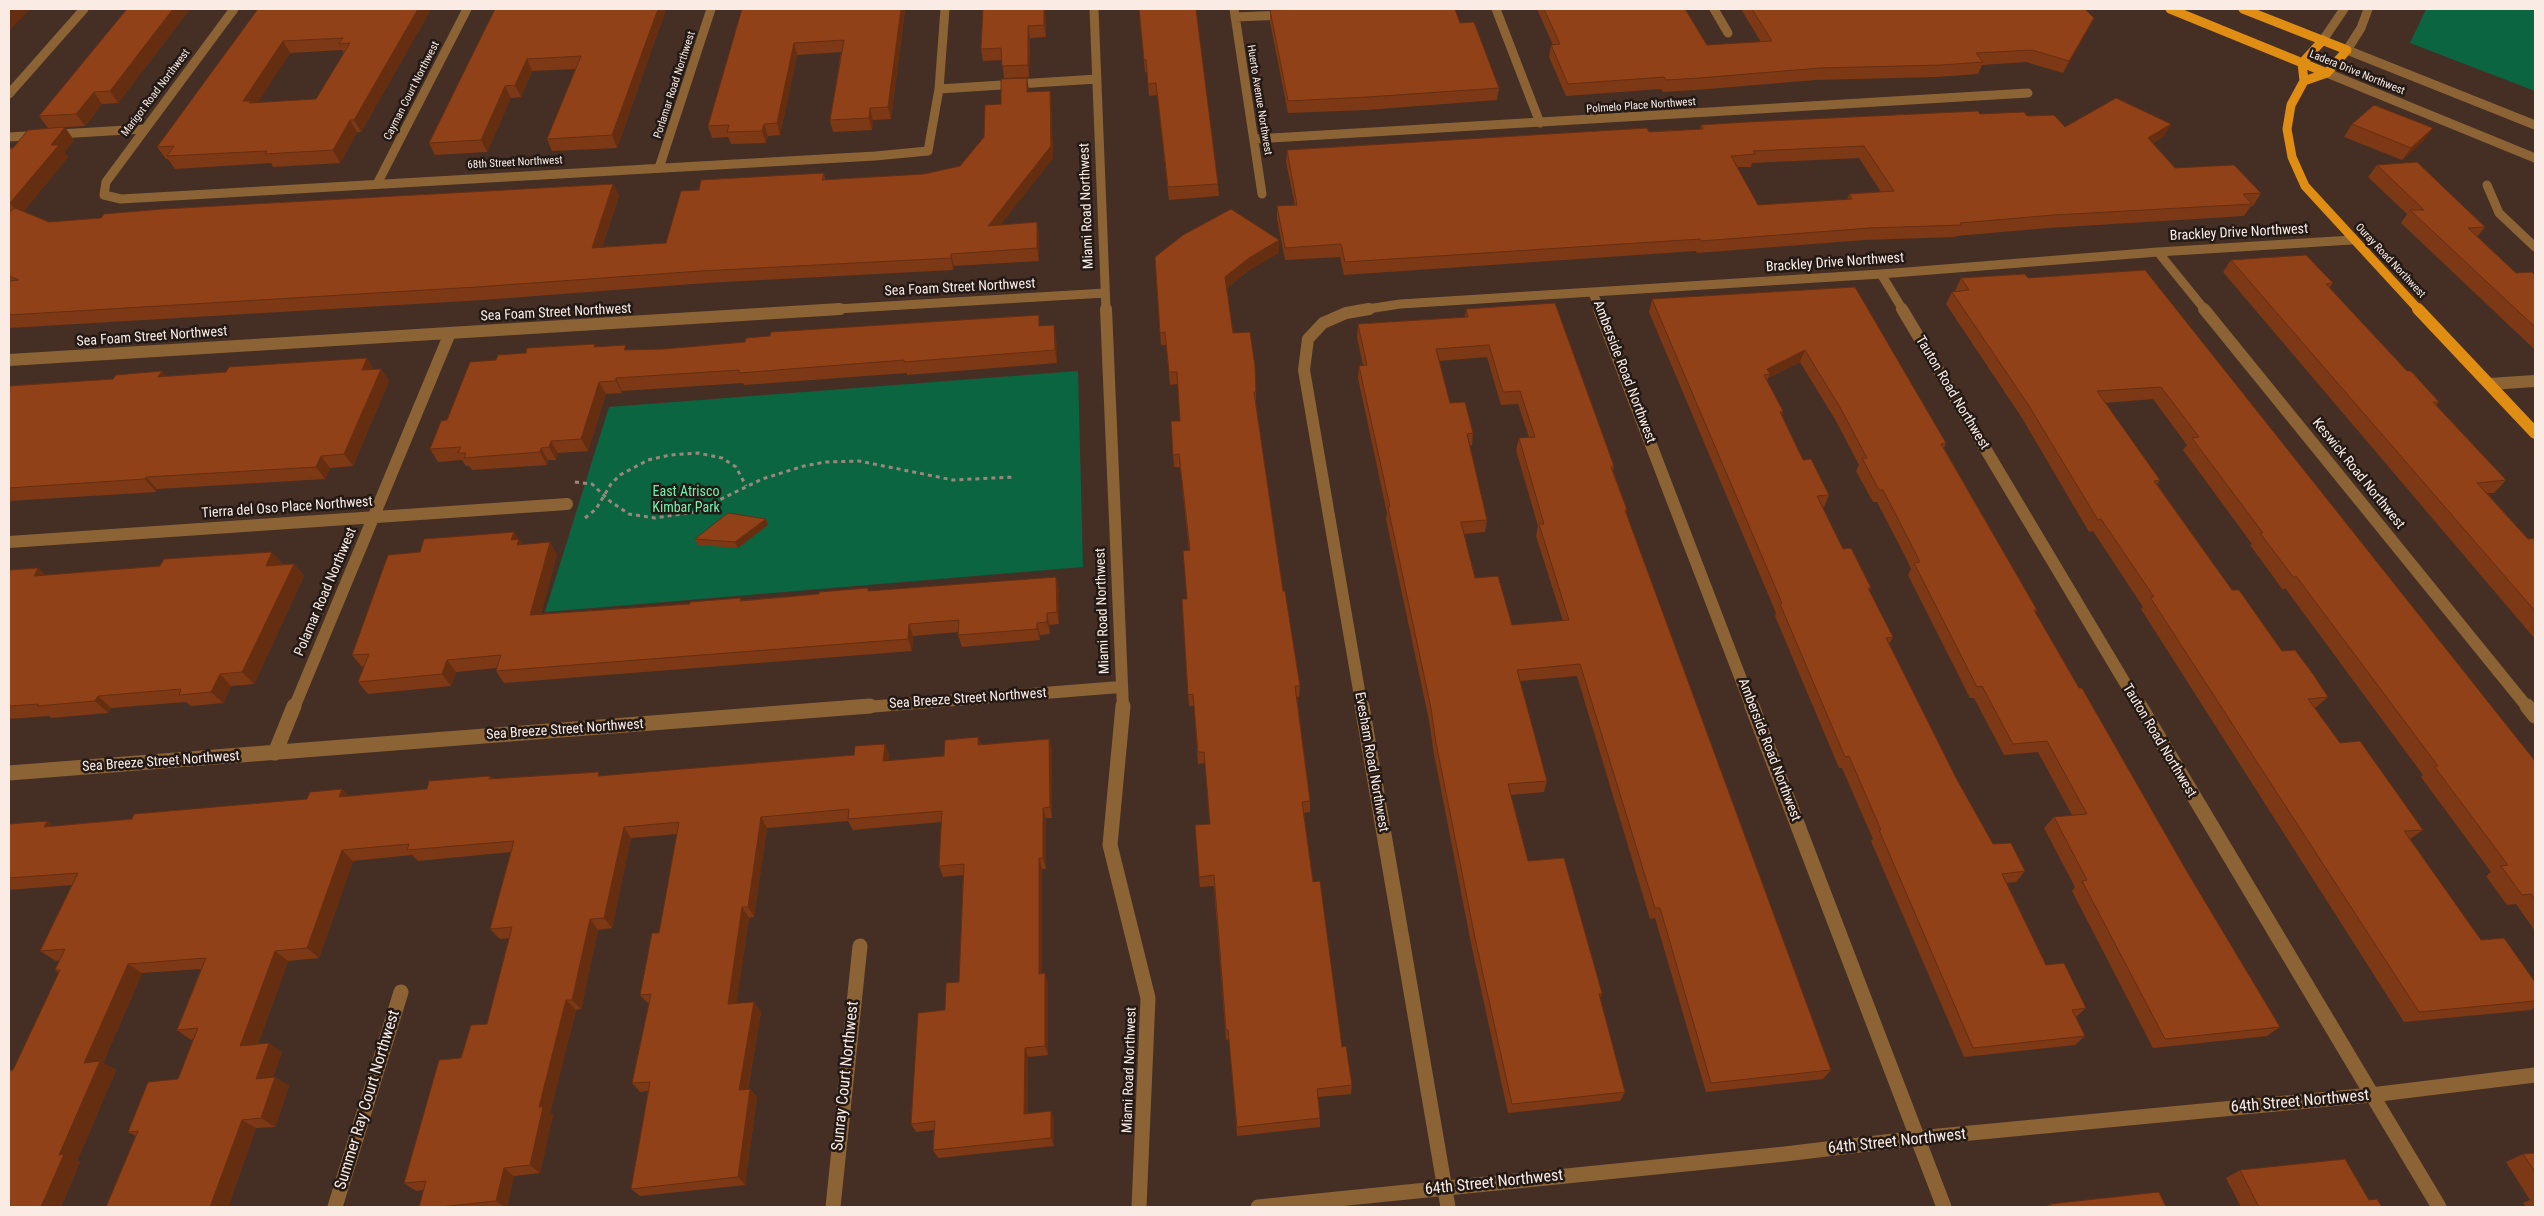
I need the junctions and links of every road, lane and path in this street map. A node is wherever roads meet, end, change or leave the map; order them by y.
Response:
1 (84, 9) edge
2 (234, 9) edge
3 (467, 9) edge
4 (711, 9) edge
5 (946, 9) edge
6 (1094, 9) edge
7 (1496, 9) edge
8 (1714, 9) edge
9 (2170, 9) edge
10 (2243, 9) edge
11 (2344, 9) edge
12 (2368, 9) edge
13 (1234, 13) edge
14 (1297, 14) edge
15 (1728, 33) dead end
16 (2323, 40) junction
17 (2347, 50) junction
18 (2302, 63) junction
19 (2327, 73) junction
20 (1097, 79) junction
21 (2304, 81) junction
22 (938, 89) junction
23 (2028, 93) dead end
24 (9, 94) edge
25 (1540, 123) junction
26 (2535, 125) edge
27 (143, 129) junction
28 (9, 137) edge
29 (1255, 140) junction
30 (2535, 158) edge
31 (659, 168) junction
32 (377, 184) junction
33 (2487, 185) dead end
34 (1262, 194) dead end
35 (104, 195) joint
36 (2352, 240) junction
37 (2535, 247) edge
38 (2158, 252) junction
39 (1881, 274) junction
40 (1105, 293) junction
41 (1593, 293) junction
42 (1323, 323) joint
43 (450, 333) junction
44 (9, 360) edge
45 (2535, 381) edge
46 (2489, 384) junction
47 (2535, 433) edge
48 (1014, 477) dead end
49 (572, 482) dead end
50 (746, 486) junction
51 (604, 494) junction
52 (567, 504) dead end
53 (373, 517) junction
54 (583, 520) dead end
55 (9, 542) edge
56 (1120, 687) junction
57 (2535, 716) edge
58 (275, 753) junction
59 (9, 773) edge
60 (860, 946) dead end
61 (401, 992) dead end
62 (2535, 1075) edge
63 (2371, 1095) junction
64 (1918, 1138) junction
65 (1445, 1187) junction
66 (335, 1207) edge
67 (833, 1207) edge
68 (1140, 1207) edge
69 (1258, 1207) edge
70 (1448, 1207) edge
71 (1944, 1207) edge
72 (2440, 1207) edge

1 - 24 street
2 - 27 street, Marigot Road Northwest
3 - 32 street, Cayman Court Northwest
4 - 31 street, Porlamar Road Northwest
5 - 22 street
6 - 20 street, Miami Road Northwest
7 - 25 street
8 - 15 street
9 - 18 main road, Ladera Drive Northwest
10 - 16 main road, Ladera Drive Northwest
11 - 16 street
12 - 17 street
13 - 14 street
13 - 29 street, Huerto Avenue Northwest
16 - 17 main road, Ladera Drive Northwest
16 - 18 main road
17 - 19 main road
17 - 26 street, Ladera Drive Northwest
18 - 19 main road, Ladera Drive Northwest
18 - 21 main road
19 - 21 main road
19 - 30 street, Ladera Drive Northwest
20 - 22 street
20 - 40 street, Miami Road Northwest
21 - 36 main road, Ouray Road Northwest
22 - 31 street, 68th Street Northwest
23 - 25 street, Polmelo Place Northwest
25 - 29 street, Polmelo Place Northwest
27 - 28 street
27 - 35 street, Marigot Road Northwest
29 - 34 street, Huerto Avenue Northwest
31 - 32 street, 68th Street Northwest
32 - 35 street, 68th Street Northwest
33 - 37 street
36 - 38 street, Brackley Drive Northwest
36 - 46 main road, Ouray Road Northwest
38 - 39 street, Brackley Drive Northwest
38 - 57 street, Keswick Road Northwest
39 - 41 street, Brackley Drive Northwest
39 - 63 street, Tauton Road Northwest
40 - 43 street, Sea Foam Street Northwest
40 - 56 street, Miami Road Northwest
41 - 42 street, Brackley Drive Northwest
41 - 64 street, Amberside Road Northwest
42 - 65 street, Evesham Road Northwest
43 - 44 street, Sea Foam Street Northwest
43 - 53 street, Polamar Road Northwest
45 - 46 street
46 - 47 main road, Ouray Road Northwest
48 - 50 path
49 - 51 path
50 - 51 path
50 - 51 path
51 - 54 path
52 - 53 street, Tierra del Oso Place Northwest
53 - 55 street, Tierra del Oso Place Northwest
53 - 58 street, Polamar Road Northwest
56 - 58 street, Sea Breeze Street Northwest
56 - 68 street, Miami Road Northwest
58 - 59 street, Sea Breeze Street Northwest
60 - 67 street, Sunray Court Northwest
61 - 66 street, Summer Ray Court Northwest
62 - 63 street, 64th Street Northwest
63 - 64 street, 64th Street Northwest
63 - 72 street, Tauton Road Northwest
64 - 65 street, 64th Street Northwest
64 - 71 street, Amberside Road Northwest
65 - 69 street, 64th Street Northwest
65 - 70 street, Evesham Road Northwest

